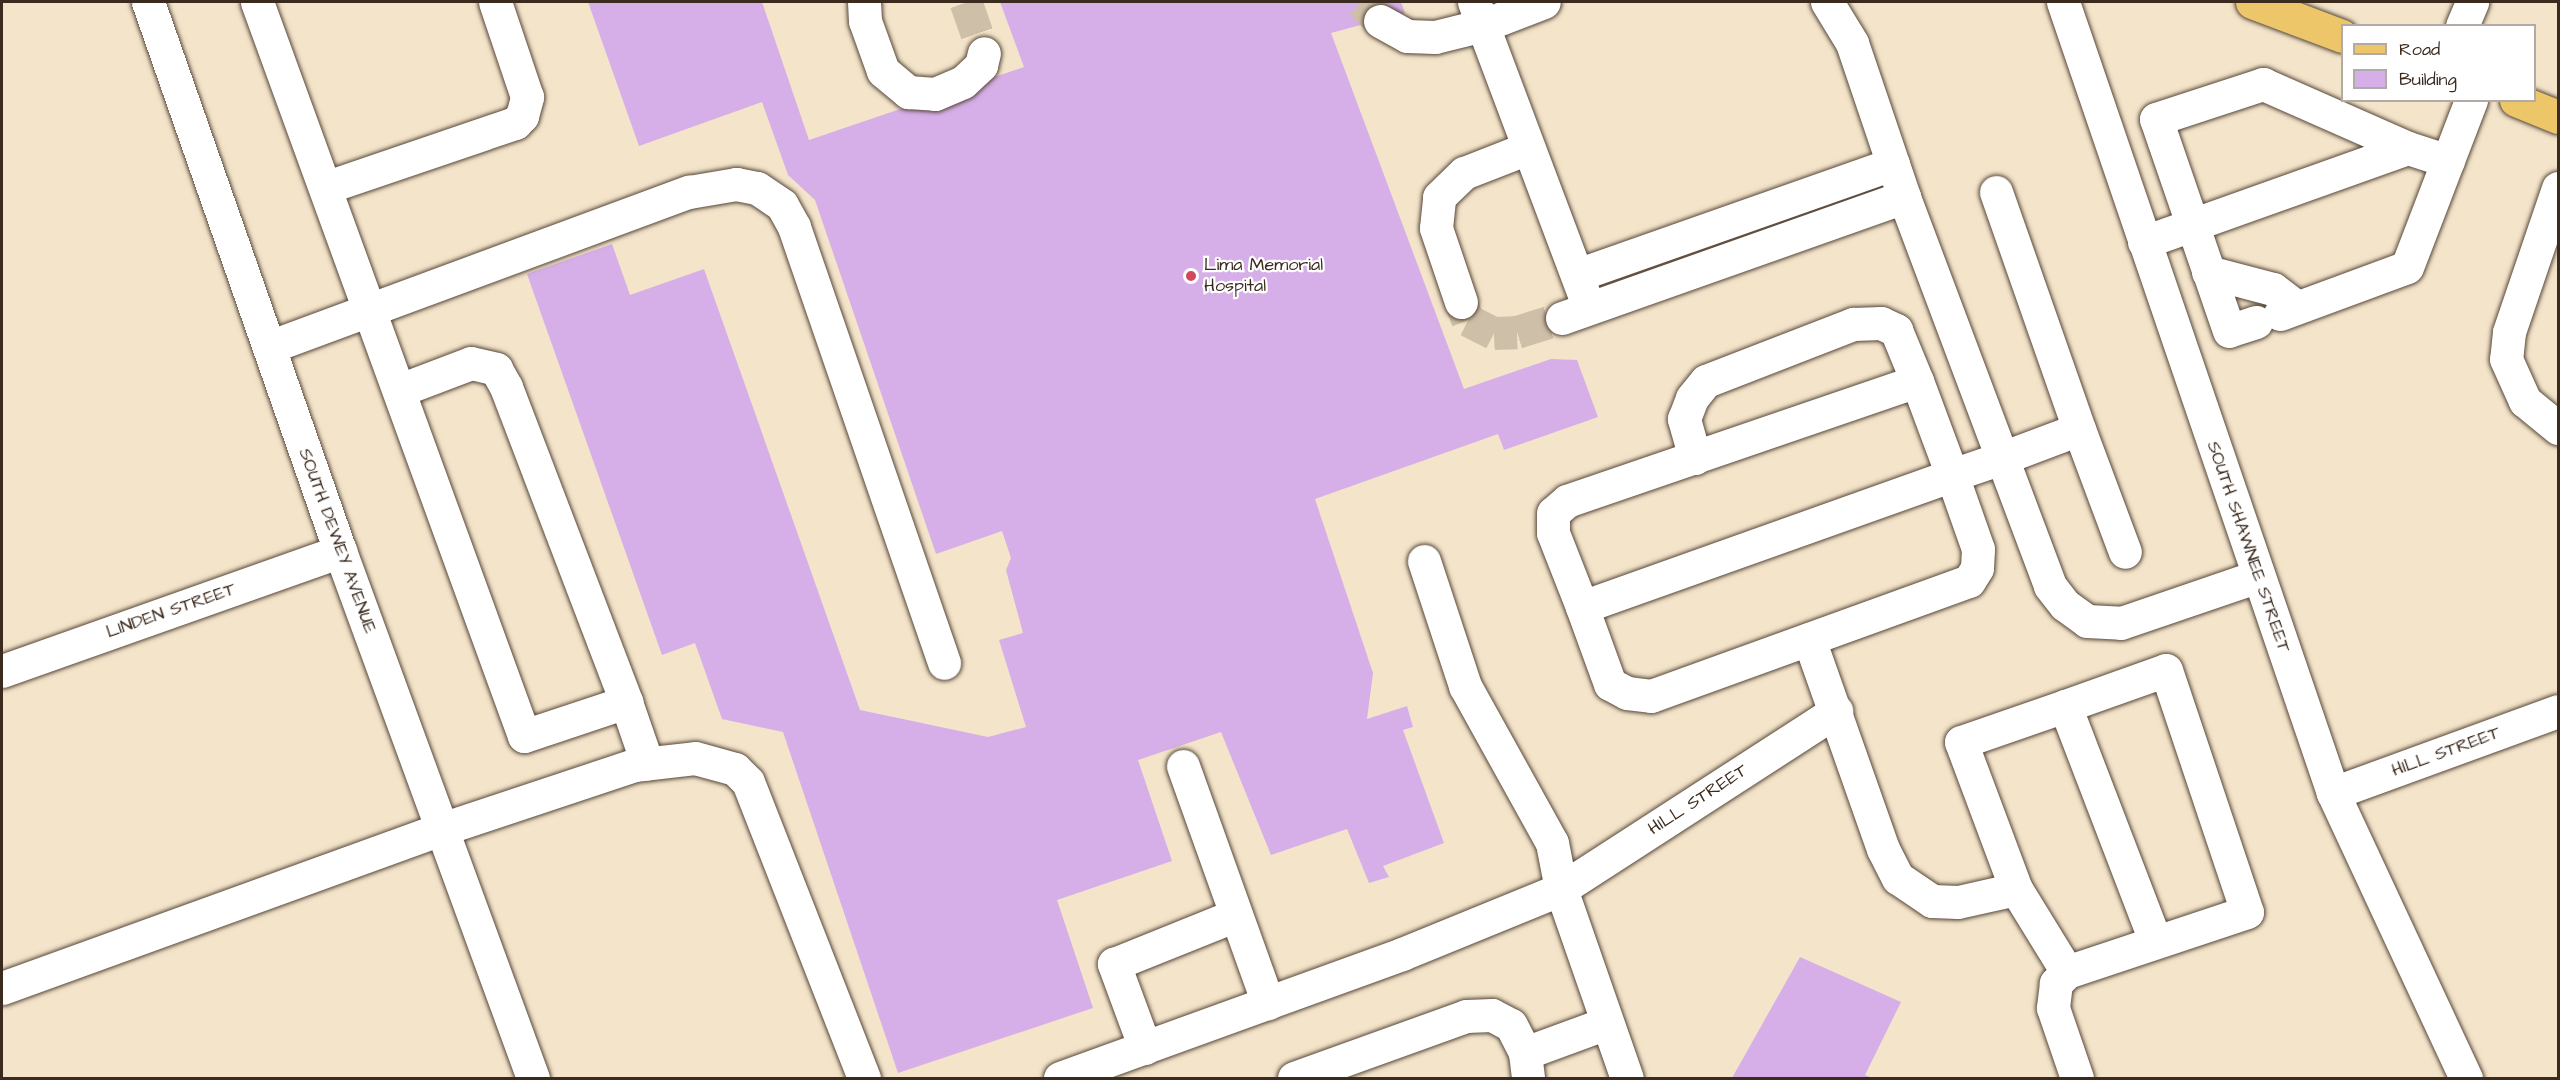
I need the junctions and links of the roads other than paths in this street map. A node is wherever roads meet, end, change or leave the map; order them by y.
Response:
1 (148, 2) edge
2 (257, 2) edge
3 (495, 2) edge
4 (864, 2) edge
5 (1544, 2) edge
6 (1827, 2) edge
7 (2063, 2) edge
8 (2252, 2) edge
9 (2472, 2) edge
10 (1479, 13) edge
11 (1380, 21) tunnel mouth
12 (2463, 24) edge
13 (2341, 35) edge
14 (984, 53) dead end
15 (2471, 102) edge
16 (2521, 102) edge
17 (2559, 117) edge
18 (1528, 148) junction
19 (2408, 148) junction
20 (2448, 161) junction
21 (1893, 164) junction
22 (327, 187) junction
23 (2559, 188) edge
24 (1996, 192) dead end
25 (1904, 197) junction
26 (2192, 225) junction
27 (2144, 242) junction
28 (2208, 272) junction
29 (1577, 275) junction
30 (1461, 302) tunnel mouth
31 (370, 309) junction
32 (2278, 314) junction
33 (269, 347) junction
34 (1917, 381) junction
35 (400, 390) junction
36 (2559, 428) edge
37 (2079, 429) junction
38 (1695, 458) junction
39 (2002, 458) junction
40 (1952, 475) junction
41 (340, 552) junction
42 (2124, 552) dead end
43 (1424, 561) dead end
44 (2258, 576) junction
45 (1582, 607) junction
46 (1809, 639) junction
47 (944, 663) dead end
48 (2, 671) edge
49 (626, 702) junction
50 (2065, 706) junction
51 (1836, 711) junction
52 (2559, 711) edge
53 (647, 763) junction
54 (1183, 766) dead end
55 (2333, 793) junction
56 (442, 829) junction
57 (1561, 889) junction
58 (2016, 889) junction
59 (1236, 915) junction
60 (2155, 941) junction
61 (2067, 972) junction
62 (2, 988) edge
63 (1268, 1003) junction
64 (1607, 1023) junction
65 (1146, 1048) junction
66 (1527, 1066) edge
67 (1339, 1071) edge
68 (1098, 1072) edge
69 (533, 1078) edge
70 (864, 1078) edge
71 (1060, 1078) edge
72 (1294, 1078) edge
73 (1627, 1078) edge
74 (2077, 1078) edge
75 (2466, 1078) edge

1 - 33 street, SOUTH DEWEY AVENUE
2 - 22 street
3 - 22 street
4 - 14 street
5 - 10 street
6 - 21 street
7 - 27 street, SOUTH SHAWNEE STREET
8 - 13 main road
9 - 12 street
10 - 11 street
10 - 18 street
15 - 20 street
16 - 17 main road
18 - 29 street
18 - 30 street
19 - 20 street
19 - 26 street
19 - 26 street
20 - 32 street
21 - 25 street
21 - 29 street
22 - 31 street
23 - 36 street
24 - 37 street
25 - 29 street
25 - 39 street
26 - 27 street
26 - 28 street
27 - 44 street, SOUTH SHAWNEE STREET
28 - 32 street
28 - 32 street
31 - 33 street
31 - 35 street
31 - 47 street
33 - 41 street, SOUTH DEWEY AVENUE
34 - 38 street
34 - 38 street
34 - 40 street
35 - 49 street
35 - 49 street
37 - 39 street
37 - 42 street
38 - 45 street
39 - 40 street
39 - 44 street
40 - 45 street
40 - 46 street
41 - 48 street, LINDEN STREET
41 - 56 street, SOUTH DEWEY AVENUE
43 - 57 street
44 - 55 street, SOUTH SHAWNEE STREET
45 - 46 street
46 - 51 street
49 - 53 street
50 - 58 street
50 - 60 street
50 - 60 street
51 - 57 street, HILL STREET
51 - 58 street
52 - 55 street, HILL STREET
53 - 56 street
53 - 70 street
54 - 59 street
55 - 75 street, SOUTH SHAWNEE STREET
56 - 62 street
56 - 69 street, SOUTH DEWEY AVENUE
57 - 63 street, HILL STREET
57 - 64 street
58 - 61 street
59 - 63 street
59 - 65 street
60 - 61 street
61 - 74 street
63 - 65 street, HILL STREET
64 - 66 street
64 - 73 street
65 - 68 street, HILL STREET
66 - 67 street
67 - 72 street
68 - 71 street, HILL STREET

